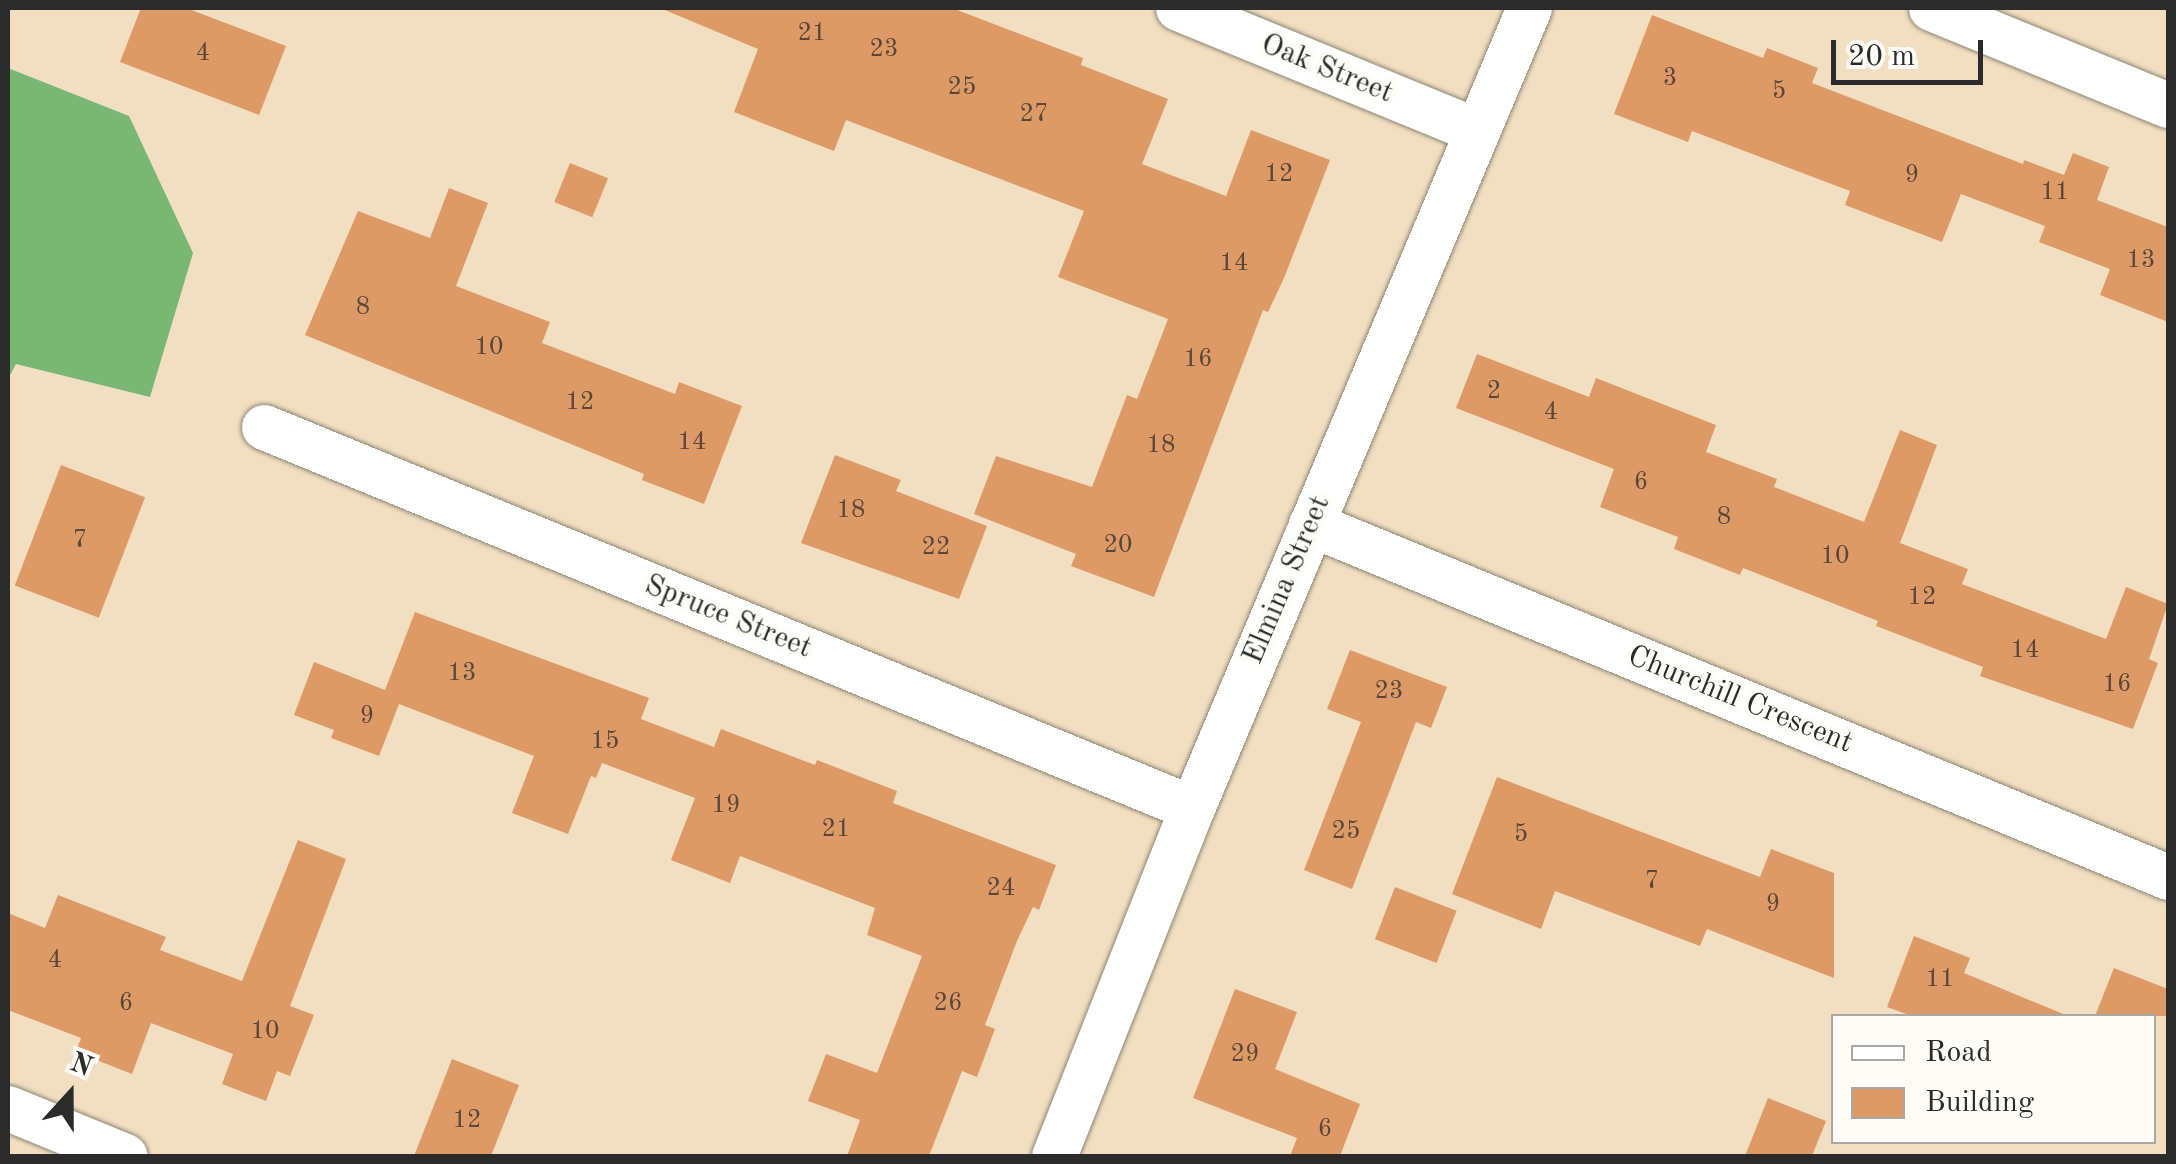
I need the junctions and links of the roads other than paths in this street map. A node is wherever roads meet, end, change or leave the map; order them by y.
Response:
1 (1178, 8) edge
2 (1529, 8) edge
3 (1931, 8) edge
4 (2168, 105) edge
5 (1476, 130) junction
6 (264, 427) dead end
7 (1311, 524) junction
8 (1192, 808) junction
9 (2168, 876) edge
10 (8, 1108) edge
11 (126, 1156) edge
12 (1054, 1156) edge

1 - 5 street, Oak Street
2 - 5 street, Elmina Street
3 - 4 street
5 - 7 street, Elmina Street
6 - 8 street, Spruce Street
7 - 8 street, Elmina Street
7 - 9 street, Churchill Crescent
8 - 12 street, Elmina Street
10 - 11 street

